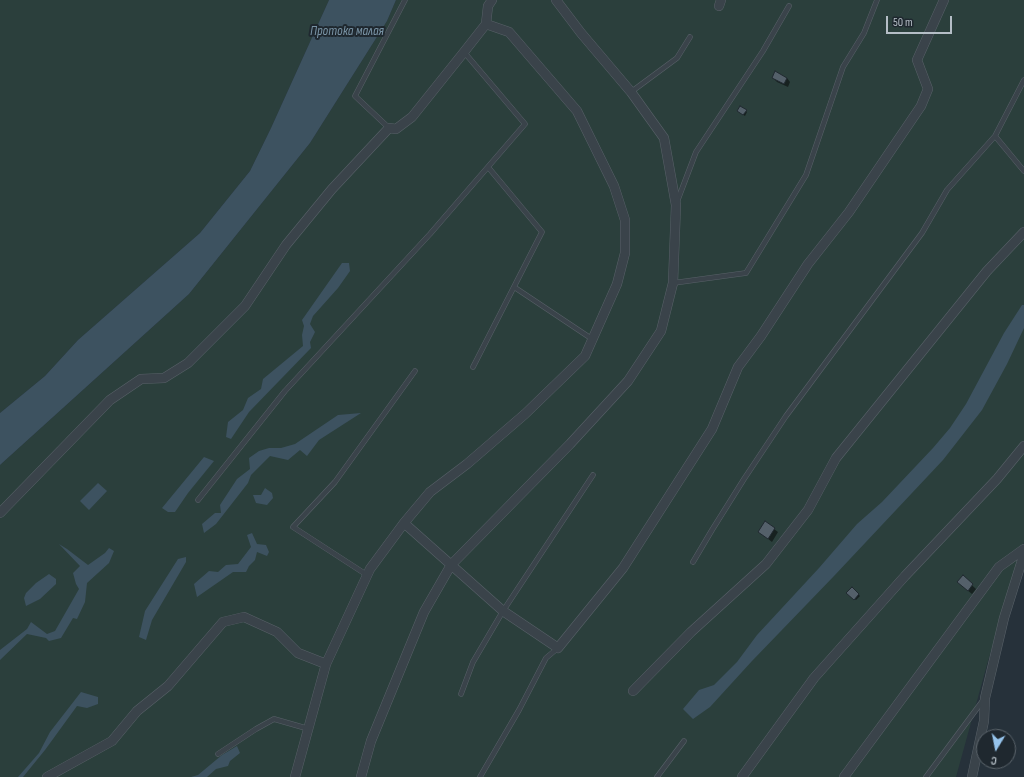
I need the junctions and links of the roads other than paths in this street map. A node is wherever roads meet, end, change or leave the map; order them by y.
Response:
1 (405, 0) edge
2 (492, 0) edge
3 (556, 0) edge
4 (877, 0) edge
5 (944, 0) edge
6 (789, 6) dead end
7 (486, 24) junction
8 (690, 38) dead end
9 (464, 52) junction
10 (1024, 80) edge
11 (631, 92) junction
12 (389, 128) junction
13 (994, 136) junction
14 (488, 167) junction
15 (1024, 171) edge
16 (676, 205) junction
17 (1024, 232) edge
18 (673, 283) junction
19 (514, 286) junction
20 (592, 339) junction
21 (473, 367) dead end
22 (415, 371) dead end
23 (1024, 446) edge
24 (592, 475) dead end
25 (198, 500) dead end
26 (0, 513) edge
27 (404, 523) junction
28 (1024, 549) edge
29 (1024, 554) edge
30 (693, 562) dead end
31 (451, 565) junction
32 (367, 575) junction
33 (503, 611) junction
34 (558, 648) junction
35 (326, 664) junction
36 (632, 691) dead end
37 (461, 694) dead end
38 (985, 698) junction
39 (309, 729) junction
40 (684, 741) dead end
41 (218, 754) dead end
42 (47, 777) edge
43 (295, 777) edge
44 (361, 777) edge
45 (480, 777) edge
46 (657, 777) edge
47 (742, 777) edge
48 (844, 777) edge
49 (926, 777) edge
50 (972, 777) edge

1 - 12 lane
2 - 7 street
3 - 11 street
4 - 18 lane
5 - 34 street
6 - 16 lane
7 - 9 street
7 - 20 street
8 - 11 lane
9 - 12 street
9 - 14 lane
10 - 13 lane
11 - 16 street
12 - 26 street
13 - 15 lane
13 - 30 lane
14 - 19 lane
14 - 25 lane
16 - 18 street
17 - 36 street
18 - 31 street
19 - 20 lane
19 - 21 lane
20 - 27 street
22 - 32 lane
23 - 47 street
24 - 33 lane
27 - 31 street
27 - 32 street
28 - 48 street
29 - 38 street
31 - 33 street
31 - 44 street
32 - 35 street
33 - 34 street
33 - 37 lane
34 - 45 lane
35 - 39 street
35 - 42 street
38 - 49 lane
38 - 50 street
39 - 41 lane
39 - 43 street
40 - 46 lane

